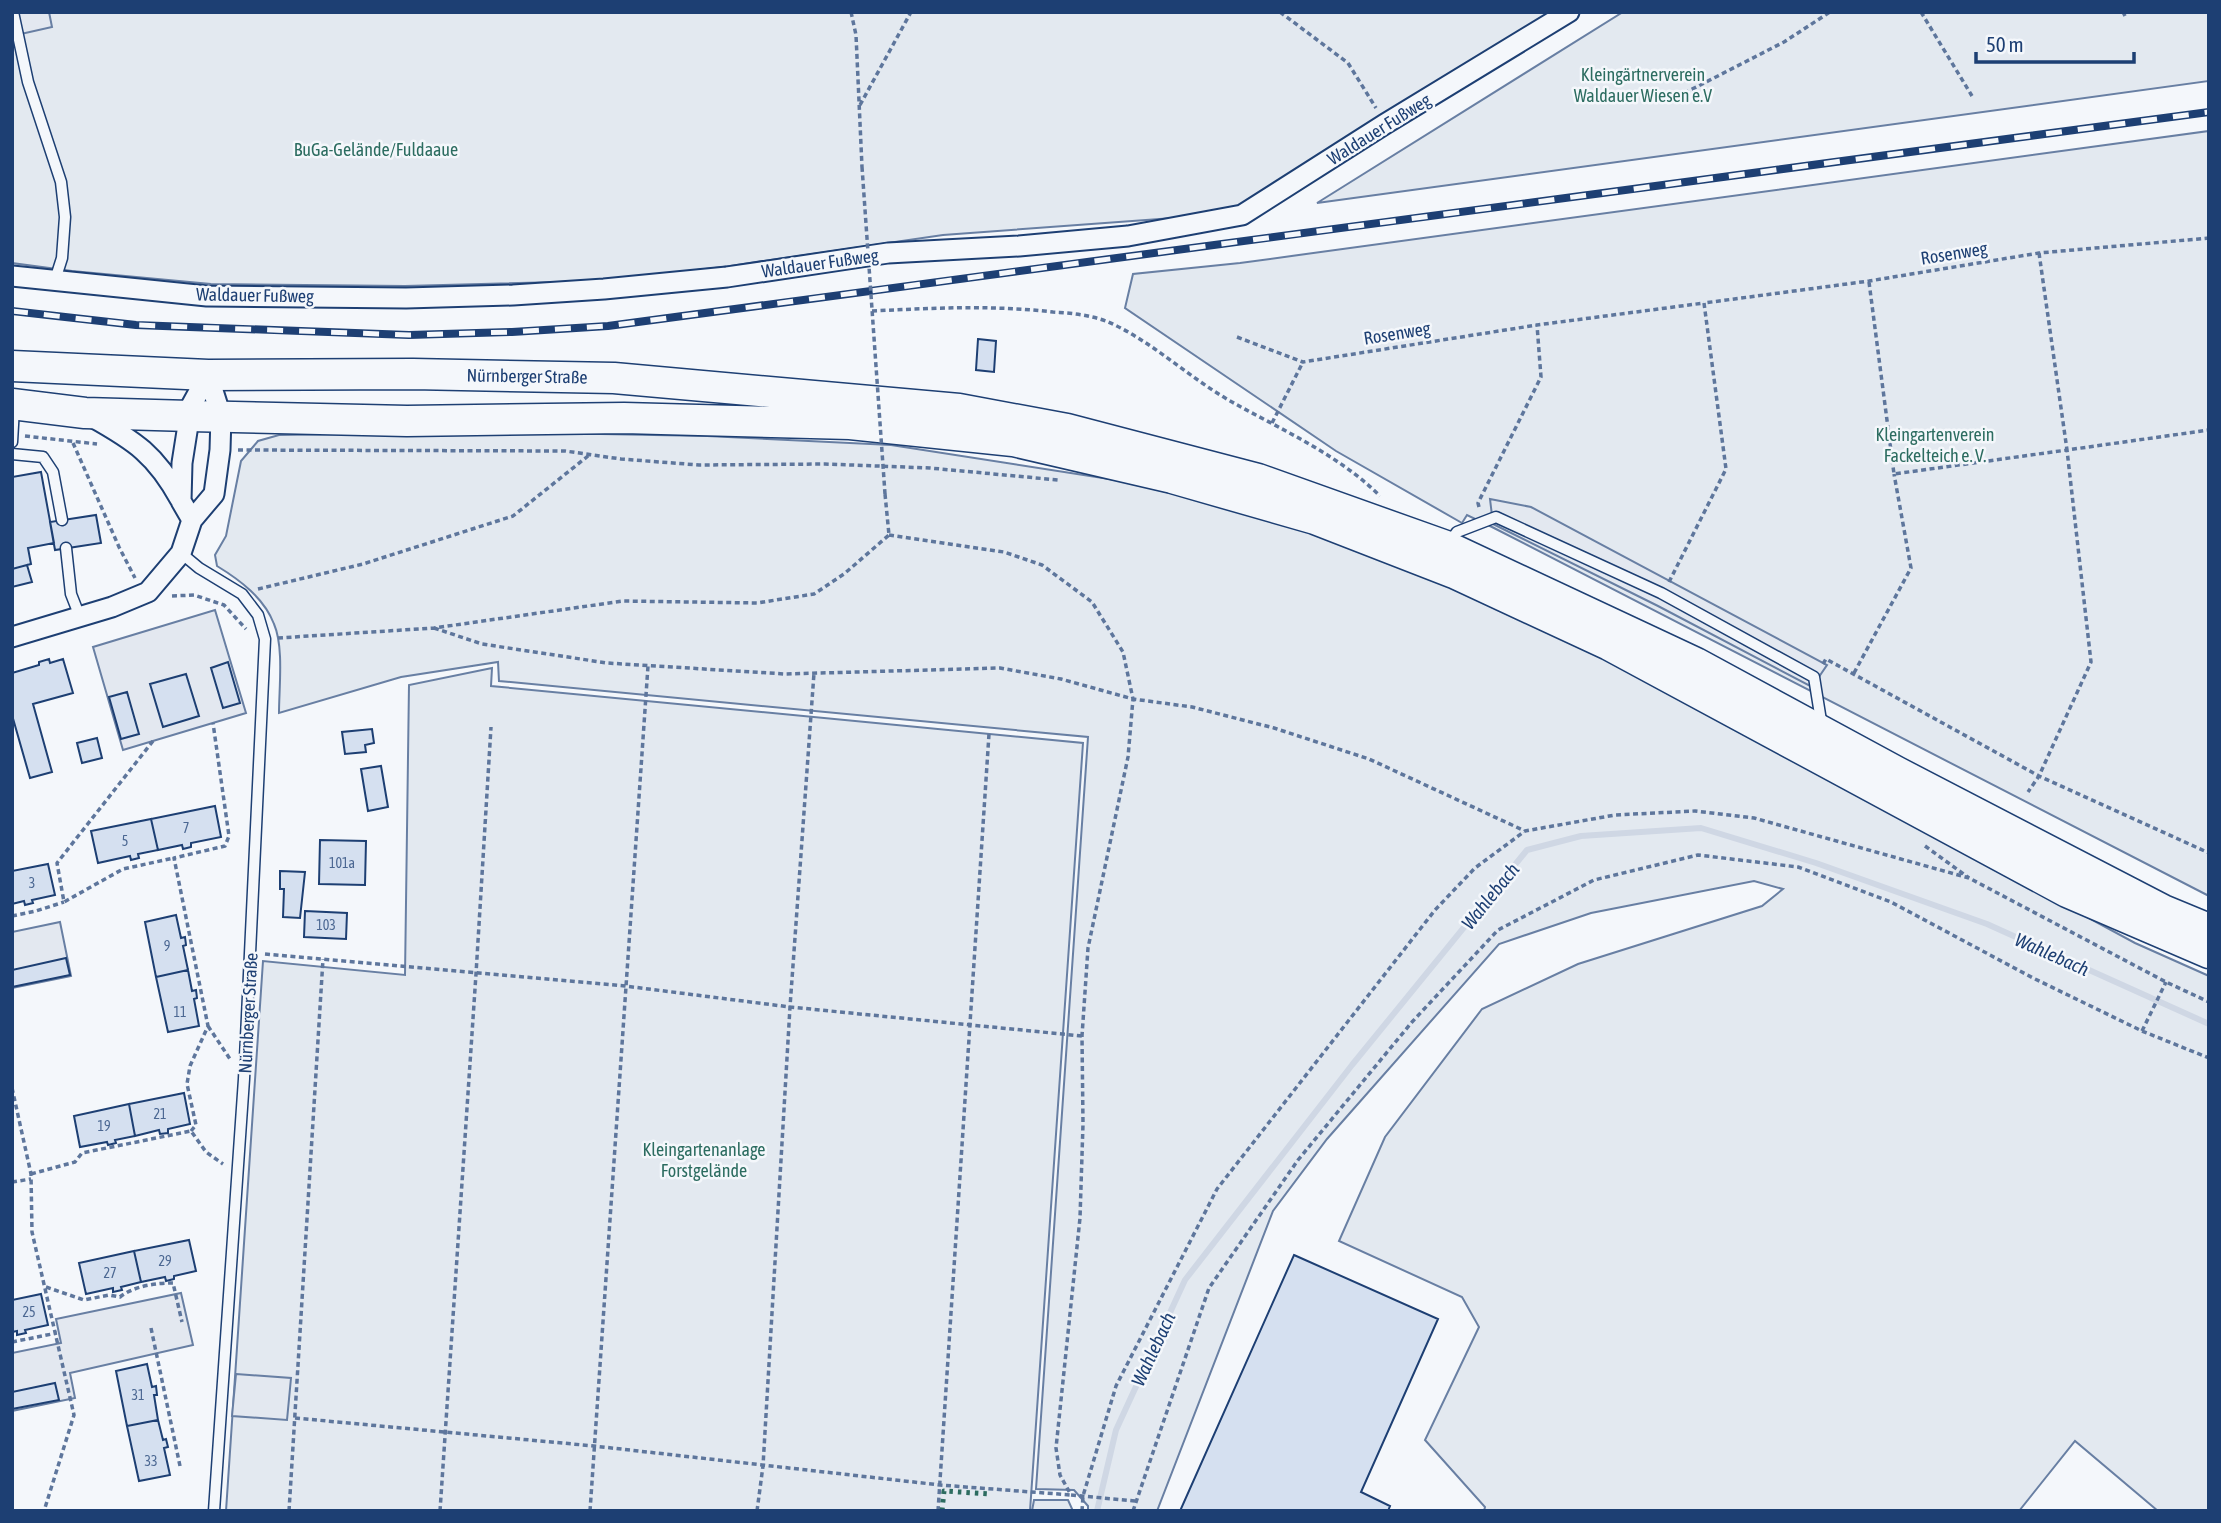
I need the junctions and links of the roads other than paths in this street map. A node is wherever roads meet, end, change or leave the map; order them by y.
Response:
1 (13, 12) edge
2 (1569, 12) edge
3 (12, 276) edge
4 (55, 280) junction
5 (12, 366) edge
6 (208, 375) junction
7 (13, 404) edge
8 (85, 412) junction
9 (190, 416) junction
10 (220, 416) junction
11 (13, 433) edge
12 (12, 442) edge
13 (12, 454) edge
14 (181, 501) junction
15 (62, 520) dead end
16 (192, 520) junction
17 (1446, 546) junction
18 (66, 548) dead end
19 (181, 553) junction
20 (80, 617) junction
21 (12, 637) edge
22 (1822, 731) junction
23 (2209, 929) edge
24 (2209, 953) edge
25 (214, 1511) edge

1 - 4 lane
2 - 4 street, Waldauer Fußweg
3 - 4 street, Waldauer Fußweg
5 - 6 main road, Nürnberger Straße
6 - 9 street
6 - 10 street
6 - 17 main road, Nürnberger Straße
7 - 8 main road
7 - 11 lane
8 - 9 main road
8 - 14 street
9 - 10 main road
9 - 14 street
10 - 16 street
10 - 24 main road
11 - 12 lane
13 - 15 lane
14 - 16 street
16 - 19 street
17 - 22 main road, Nürnberger Straße
17 - 22 lane
18 - 20 lane
19 - 20 street
19 - 25 lane, Nürnberger Straße
20 - 21 street
22 - 23 main road, Nürnberger Straße

